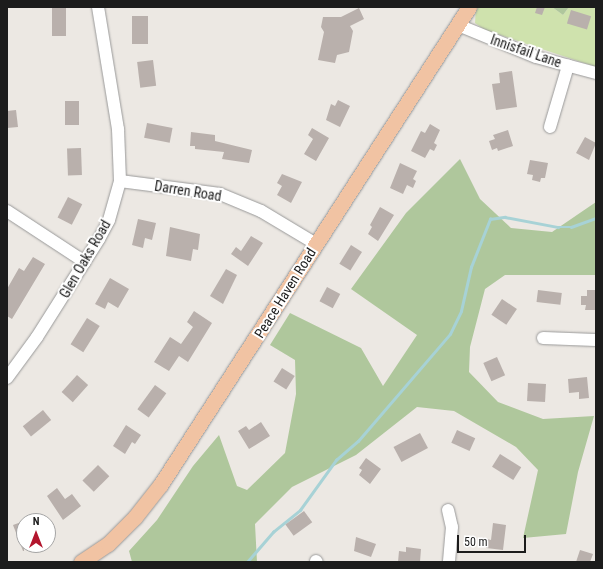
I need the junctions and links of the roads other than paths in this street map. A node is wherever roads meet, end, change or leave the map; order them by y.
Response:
1 (98, 7) edge
2 (469, 7) edge
3 (458, 25) junction
4 (568, 66) junction
5 (596, 73) edge
6 (550, 127) dead end
7 (120, 181) junction
8 (7, 211) edge
9 (316, 244) junction
10 (86, 262) junction
11 (543, 338) dead end
12 (596, 340) edge
13 (7, 378) edge
14 (448, 510) dead end
15 (81, 562) edge
16 (449, 562) edge

1 - 7 street, Glen Oaks Road
2 - 3 main road, Peace Haven Road
3 - 4 street, Innisfail Lane
3 - 9 main road, Peace Haven Road
4 - 5 street, Innisfail Lane
4 - 6 street
7 - 9 street, Darren Road
7 - 10 street, Glen Oaks Road
8 - 10 street
9 - 15 main road, Peace Haven Road
10 - 13 street, Glen Oaks Road
11 - 12 street
14 - 16 street

